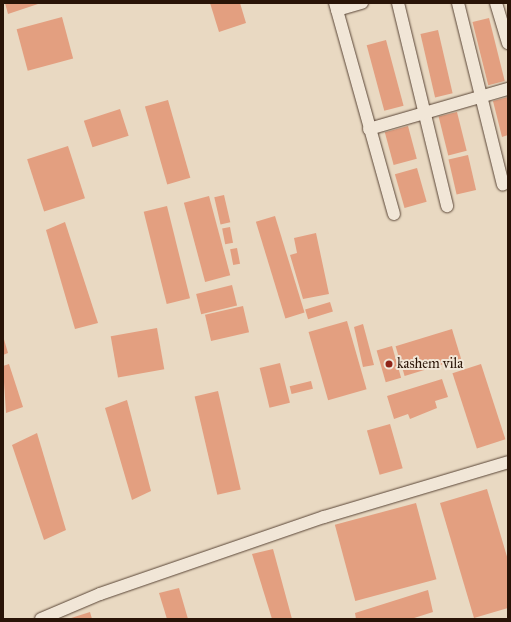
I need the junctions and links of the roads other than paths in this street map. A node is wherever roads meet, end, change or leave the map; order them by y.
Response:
1 (362, 3) edge
2 (398, 3) edge
3 (458, 3) edge
4 (496, 3) edge
5 (336, 7) edge
6 (508, 43) edge
7 (508, 89) edge
8 (482, 96) junction
9 (422, 112) junction
10 (369, 129) junction
11 (503, 185) dead end
12 (447, 206) dead end
13 (394, 214) dead end
14 (508, 462) edge
15 (41, 619) edge

1 - 5 street
2 - 9 street
3 - 8 street
4 - 6 street
5 - 10 street
7 - 8 street
8 - 9 street
8 - 11 street
9 - 10 street
9 - 12 street
10 - 13 street
14 - 15 street

